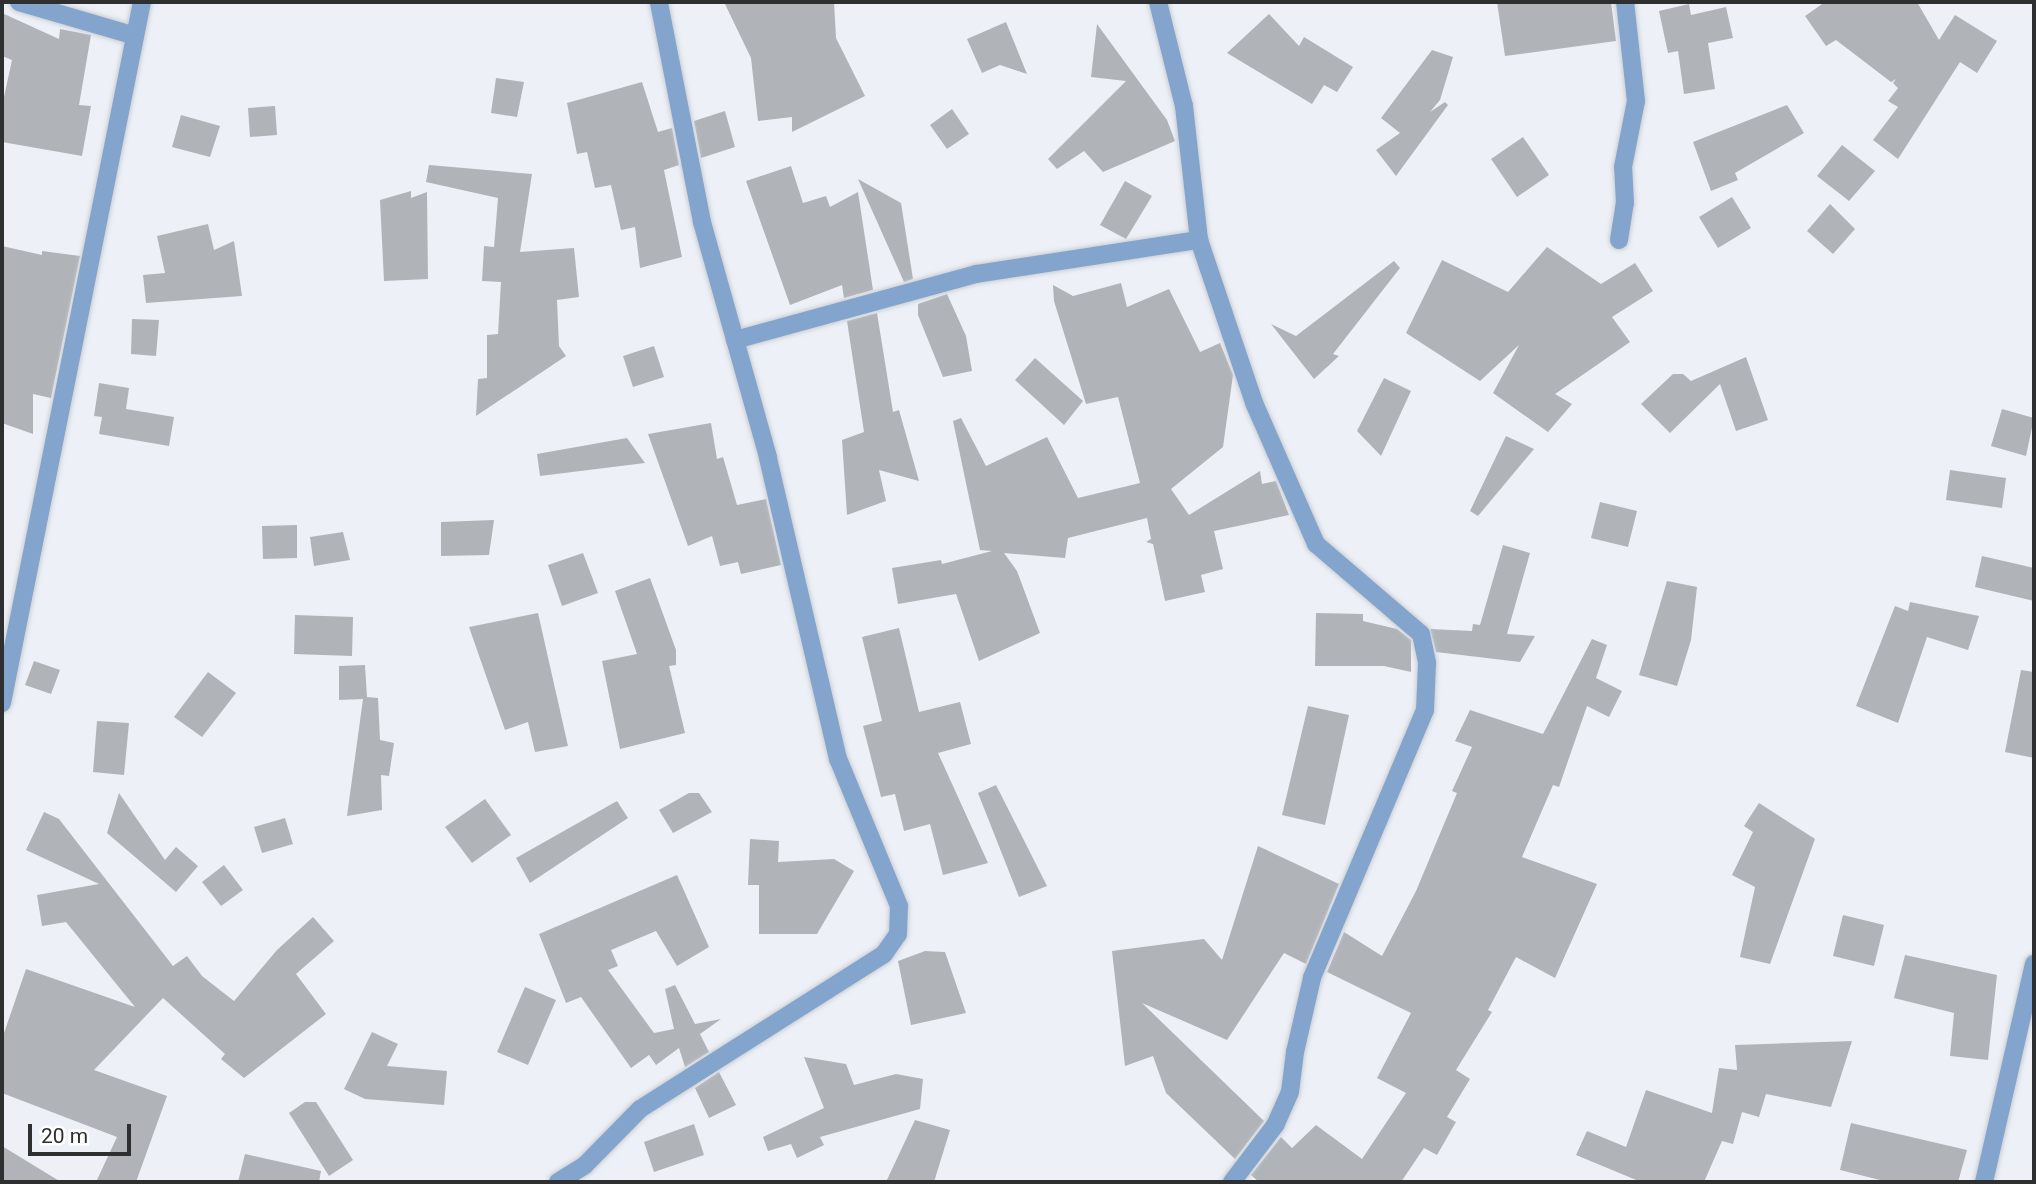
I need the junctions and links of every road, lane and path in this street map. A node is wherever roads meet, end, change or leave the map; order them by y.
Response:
1 (19, 2) edge
2 (142, 2) edge
3 (659, 2) edge
4 (1158, 2) edge
5 (1625, 2) edge
6 (135, 36) junction
7 (1199, 240) junction
8 (1619, 240) dead end
9 (736, 340) junction
10 (2, 703) edge
11 (2034, 964) edge
12 (558, 1182) edge
13 (1232, 1182) edge
14 (1984, 1182) edge

1 - 6 street
2 - 6 street
3 - 9 street
4 - 7 street
5 - 8 street
6 - 10 street
7 - 9 street
7 - 13 street
9 - 12 street
11 - 14 street

